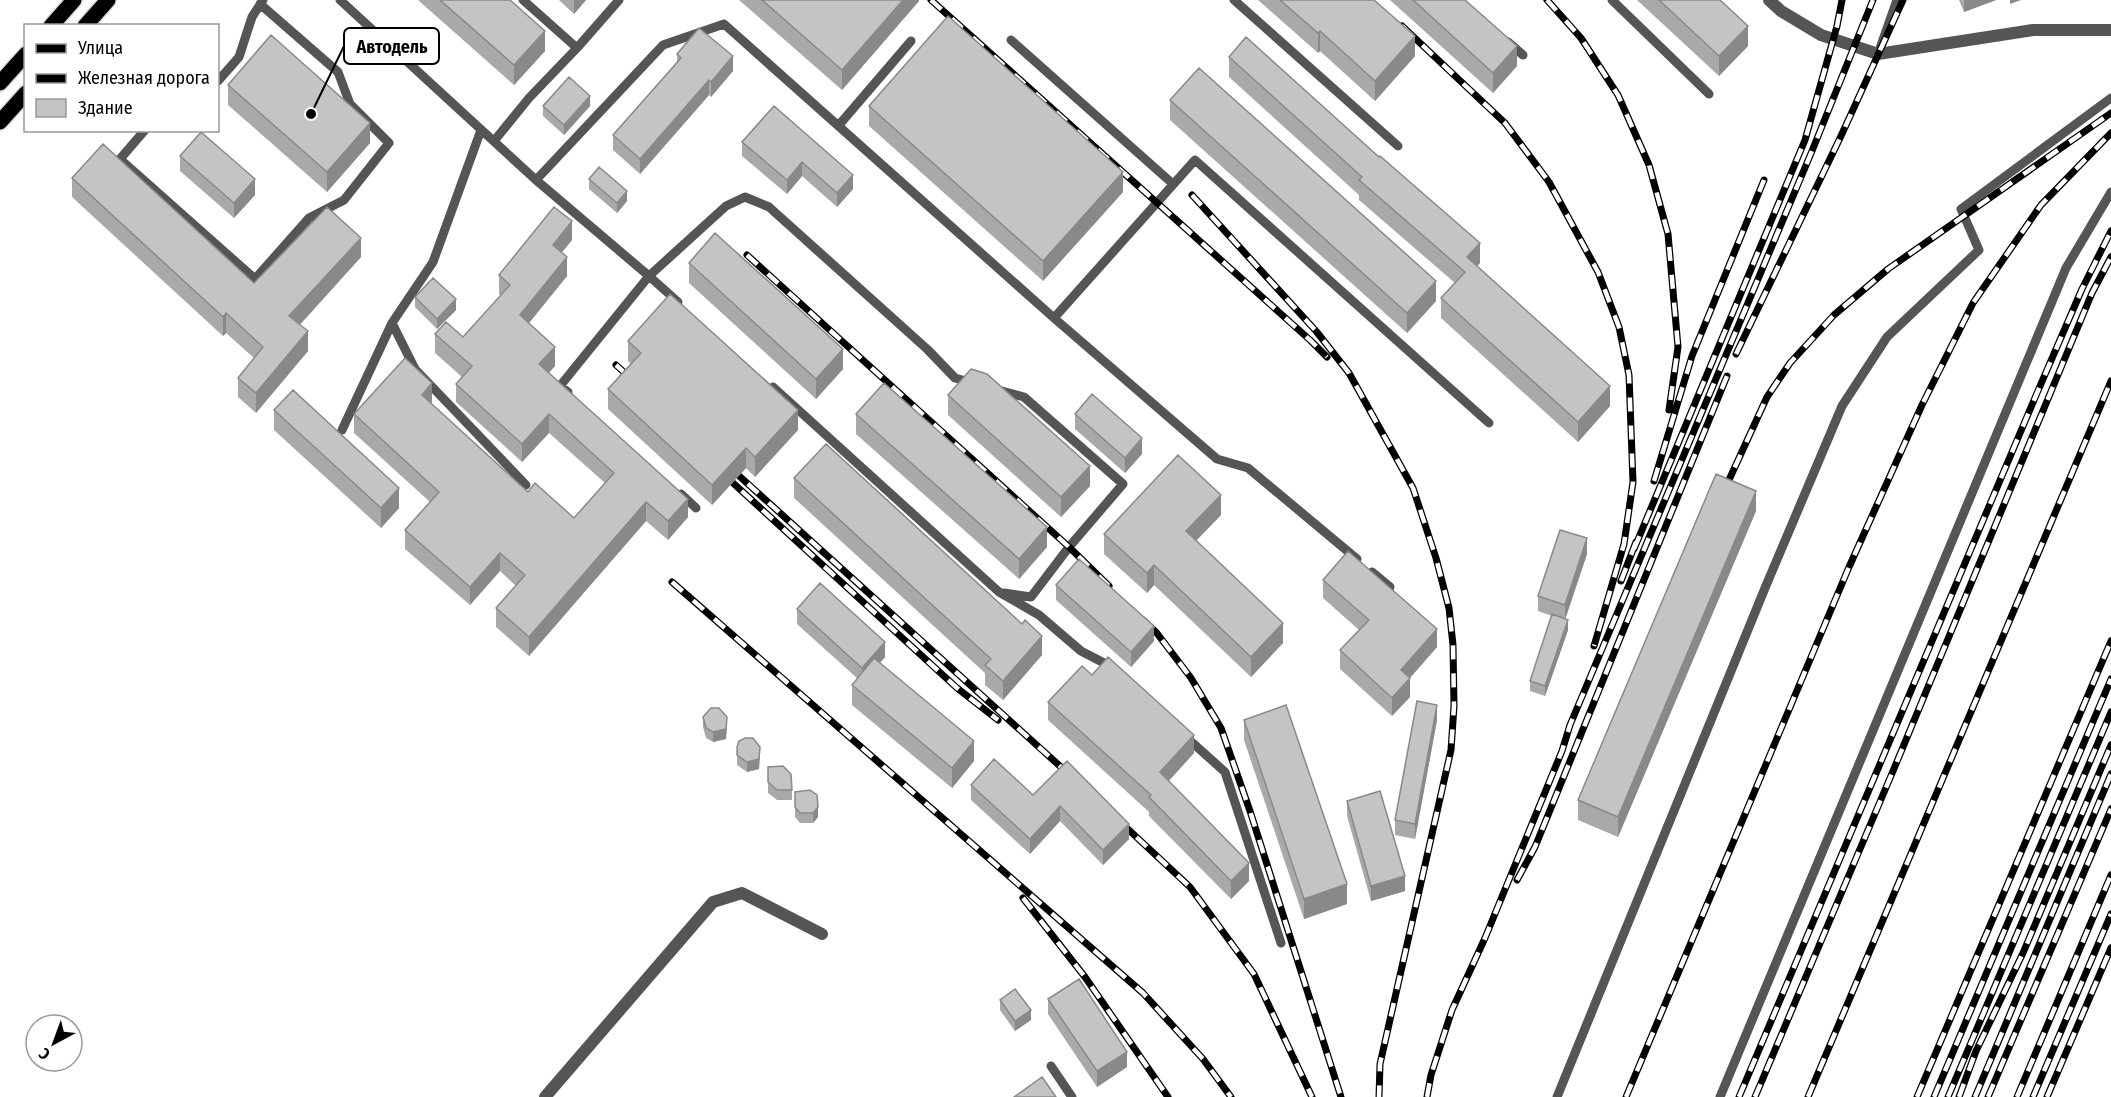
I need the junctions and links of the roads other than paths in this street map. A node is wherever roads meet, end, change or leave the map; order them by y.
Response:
1 (74, 0) edge
2 (108, 0) edge
3 (340, 0) edge
4 (523, 0) edge
5 (619, 0) edge
6 (1234, 0) edge
7 (1612, 0) edge
8 (1769, 0) edge
9 (1897, 0) edge
10 (262, 2) edge
11 (53, 24) edge
12 (87, 24) edge
13 (2111, 30) edge
14 (1496, 32) edge
15 (1011, 40) dead end
16 (910, 41) dead end
17 (577, 48) junction
18 (1878, 54) junction
19 (1523, 55) dead end
20 (24, 56) edge
21 (219, 80) edge
22 (0, 83) edge
23 (1708, 94) dead end
24 (24, 95) edge
25 (2111, 98) edge
26 (0, 122) edge
27 (839, 125) junction
28 (481, 130) junction
29 (143, 132) edge
30 (494, 141) junction
31 (1398, 146) dead end
32 (536, 180) junction
33 (1173, 184) junction
34 (2111, 192) edge
35 (650, 276) junction
36 (684, 307) edge
37 (1054, 318) junction
38 (392, 323) junction
39 (763, 378) edge
40 (978, 384) edge
41 (990, 387) edge
42 (577, 401) edge
43 (1490, 423) dead end
44 (342, 430) dead end
45 (526, 485) dead end
46 (671, 485) edge
47 (696, 508) dead end
48 (1390, 587) edge
49 (999, 592) junction
50 (1121, 679) edge
51 (1182, 733) edge
52 (822, 934) dead end
53 (1281, 943) dead end
54 (1051, 1066) dead end
55 (545, 1097) edge
56 (1072, 1097) edge
57 (1557, 1097) edge
58 (1720, 1097) edge

1 - 11 main road
2 - 12 main road
3 - 28 lane
4 - 17 lane
5 - 17 lane
6 - 31 lane
7 - 23 lane
8 - 18 street
9 - 18 lane
10 - 21 lane
10 - 29 lane
13 - 18 street
14 - 19 lane
15 - 33 lane
16 - 27 lane
17 - 30 lane
20 - 22 main road
24 - 26 main road
25 - 57 lane
27 - 32 lane
27 - 37 lane
28 - 30 lane
28 - 38 lane
30 - 32 lane
32 - 35 lane
33 - 37 lane
33 - 43 lane
34 - 58 lane
35 - 36 lane
35 - 40 lane
35 - 42 lane
37 - 48 lane
38 - 44 lane
38 - 45 lane
39 - 49 lane
41 - 49 lane
46 - 47 lane
49 - 50 lane
51 - 53 lane
52 - 55 street
54 - 56 lane

